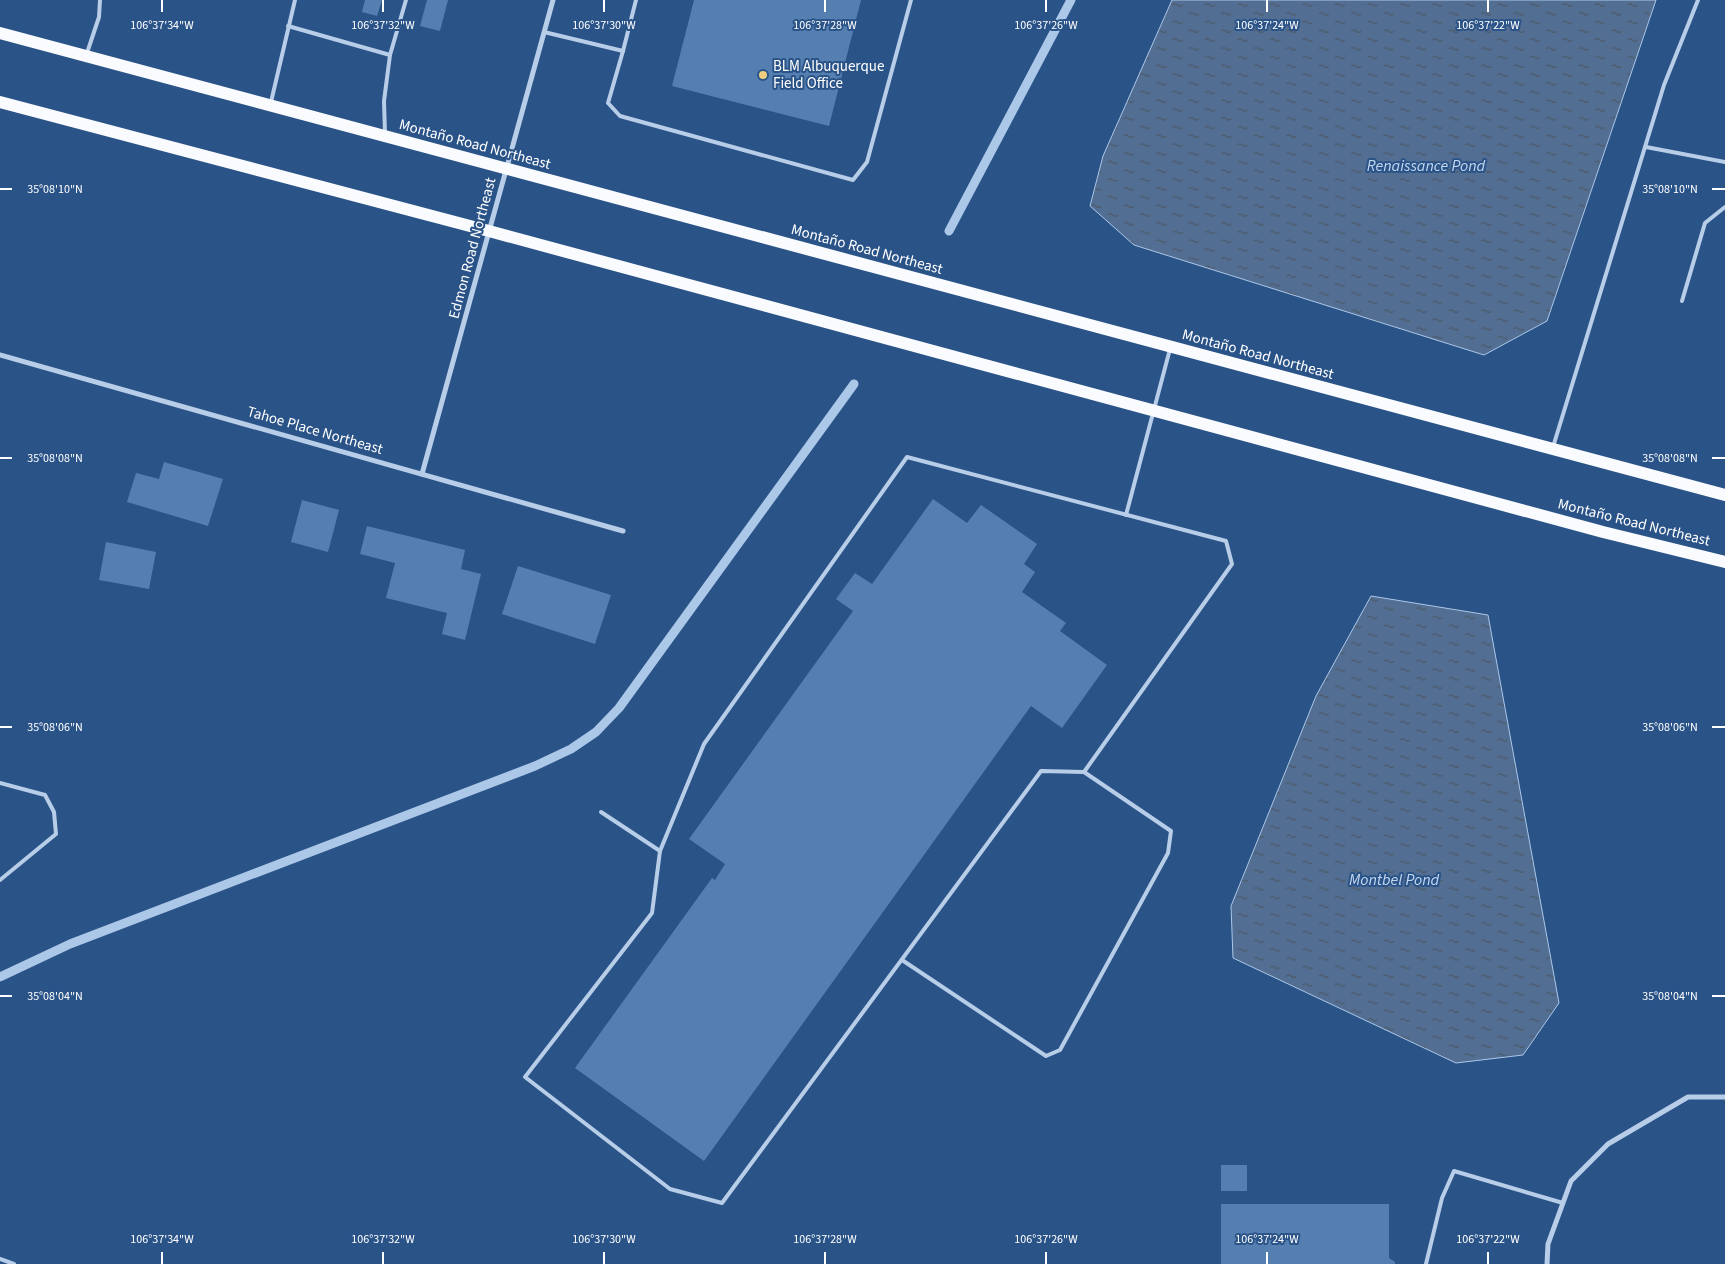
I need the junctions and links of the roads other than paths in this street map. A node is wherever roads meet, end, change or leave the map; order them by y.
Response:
1 (100, 0) edge
2 (295, 0) edge
3 (406, 0) edge
4 (553, 0) edge
5 (636, 0) edge
6 (911, 0) edge
7 (1698, 0) edge
8 (288, 26) junction
9 (544, 32) junction
10 (0, 33) edge
11 (623, 51) junction
12 (390, 55) junction
13 (86, 57) junction
14 (0, 102) edge
15 (270, 106) junction
16 (385, 137) junction
17 (1646, 147) junction
18 (1725, 162) edge
19 (506, 170) junction
20 (1725, 207) edge
21 (489, 232) junction
22 (1682, 301) dead end
23 (1171, 347) junction
24 (0, 355) edge
25 (1154, 411) junction
26 (1552, 450) junction
27 (422, 474) junction
28 (1725, 495) edge
29 (1126, 515) junction
30 (622, 531) dead end
31 (1725, 562) edge
32 (1084, 772) junction
33 (0, 783) edge
34 (601, 812) dead end
35 (660, 851) junction
36 (0, 874) edge
37 (5, 876) junction
38 (0, 880) edge
39 (902, 960) junction
40 (1725, 1097) edge
41 (1563, 1203) junction
42 (0, 1259) edge
43 (14, 1264) edge
44 (1426, 1264) edge
45 (1546, 1264) edge

1 - 13 lane
2 - 8 lane
3 - 12 lane
4 - 9 street, Edmon Road Northeast
5 - 11 lane
6 - 11 lane
7 - 17 lane
8 - 12 lane
8 - 15 lane
9 - 11 lane
9 - 19 street, Edmon Road Northeast
10 - 13 main road, Montaño Road Northeast
12 - 16 lane
13 - 15 main road, Montaño Road Northeast
14 - 21 main road, Montaño Road Northeast
15 - 16 main road, Montaño Road Northeast
16 - 19 main road, Montaño Road Northeast
17 - 18 lane
17 - 26 lane
19 - 21 street, Edmon Road Northeast
19 - 23 main road, Montaño Road Northeast
20 - 22 lane
21 - 25 main road, Montaño Road Northeast
21 - 27 street, Edmon Road Northeast
23 - 25 lane
23 - 26 main road, Montaño Road Northeast
24 - 27 street, Tahoe Place Northeast
25 - 29 lane
25 - 31 main road, Montaño Road Northeast
26 - 28 main road, Montaño Road Northeast
27 - 30 street, Tahoe Place Northeast
29 - 32 lane
29 - 35 lane
32 - 39 lane
32 - 39 lane
33 - 37 lane
34 - 35 lane
35 - 39 lane
36 - 37 lane
37 - 38 lane
40 - 41 street
41 - 44 lane
41 - 45 street
42 - 43 lane

